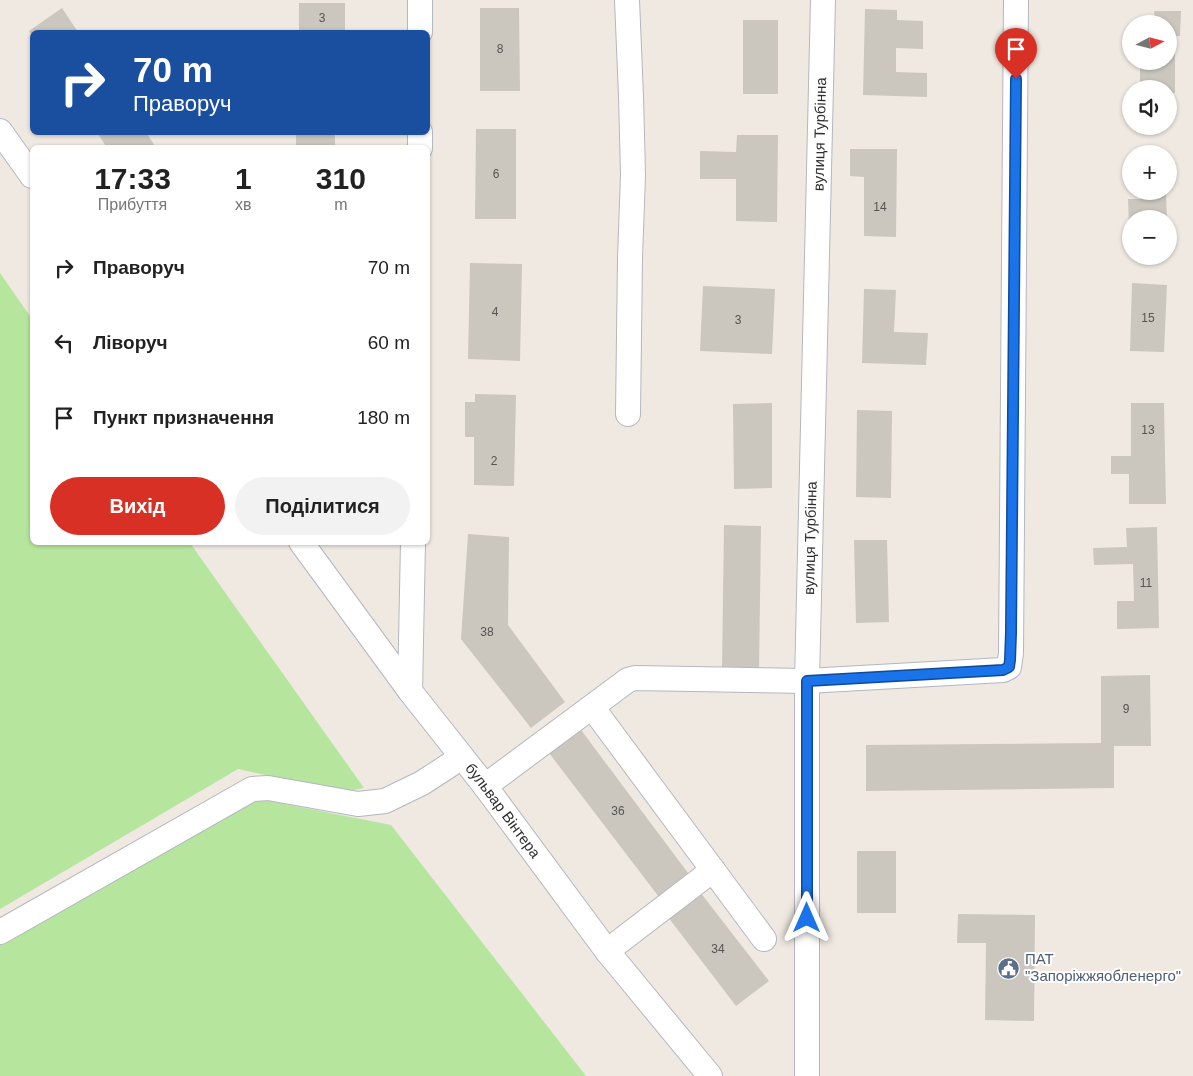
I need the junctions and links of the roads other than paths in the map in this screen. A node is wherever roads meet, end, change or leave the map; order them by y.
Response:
1 (420, 0) edge
2 (627, 0) edge
3 (823, 0) edge
4 (1016, 0) edge
5 (420, 30) edge
6 (0, 131) edge
7 (30, 173) edge
8 (628, 414) dead end
9 (303, 545) edge
10 (413, 545) edge
11 (807, 681) junction
12 (410, 691) junction
13 (592, 706) junction
14 (462, 757) junction
15 (484, 786) junction
16 (713, 870) junction
17 (0, 932) edge
18 (764, 939) dead end
19 (607, 951) junction
20 (710, 1076) edge
21 (807, 1076) edge

1 - 5 street
2 - 8 street
3 - 11 street, вулиця Турбінна
4 - 11 street
6 - 7 street
9 - 12 street, бульвар Вінтера
10 - 12 street
11 - 13 street
11 - 21 street, вулиця Турбінна
12 - 14 street, бульвар Вінтера
13 - 15 street
13 - 16 street
14 - 15 street, бульвар Вінтера
14 - 17 street
15 - 19 street, бульвар Вінтера
16 - 18 street
16 - 19 street
19 - 20 street, бульвар Вінтера

